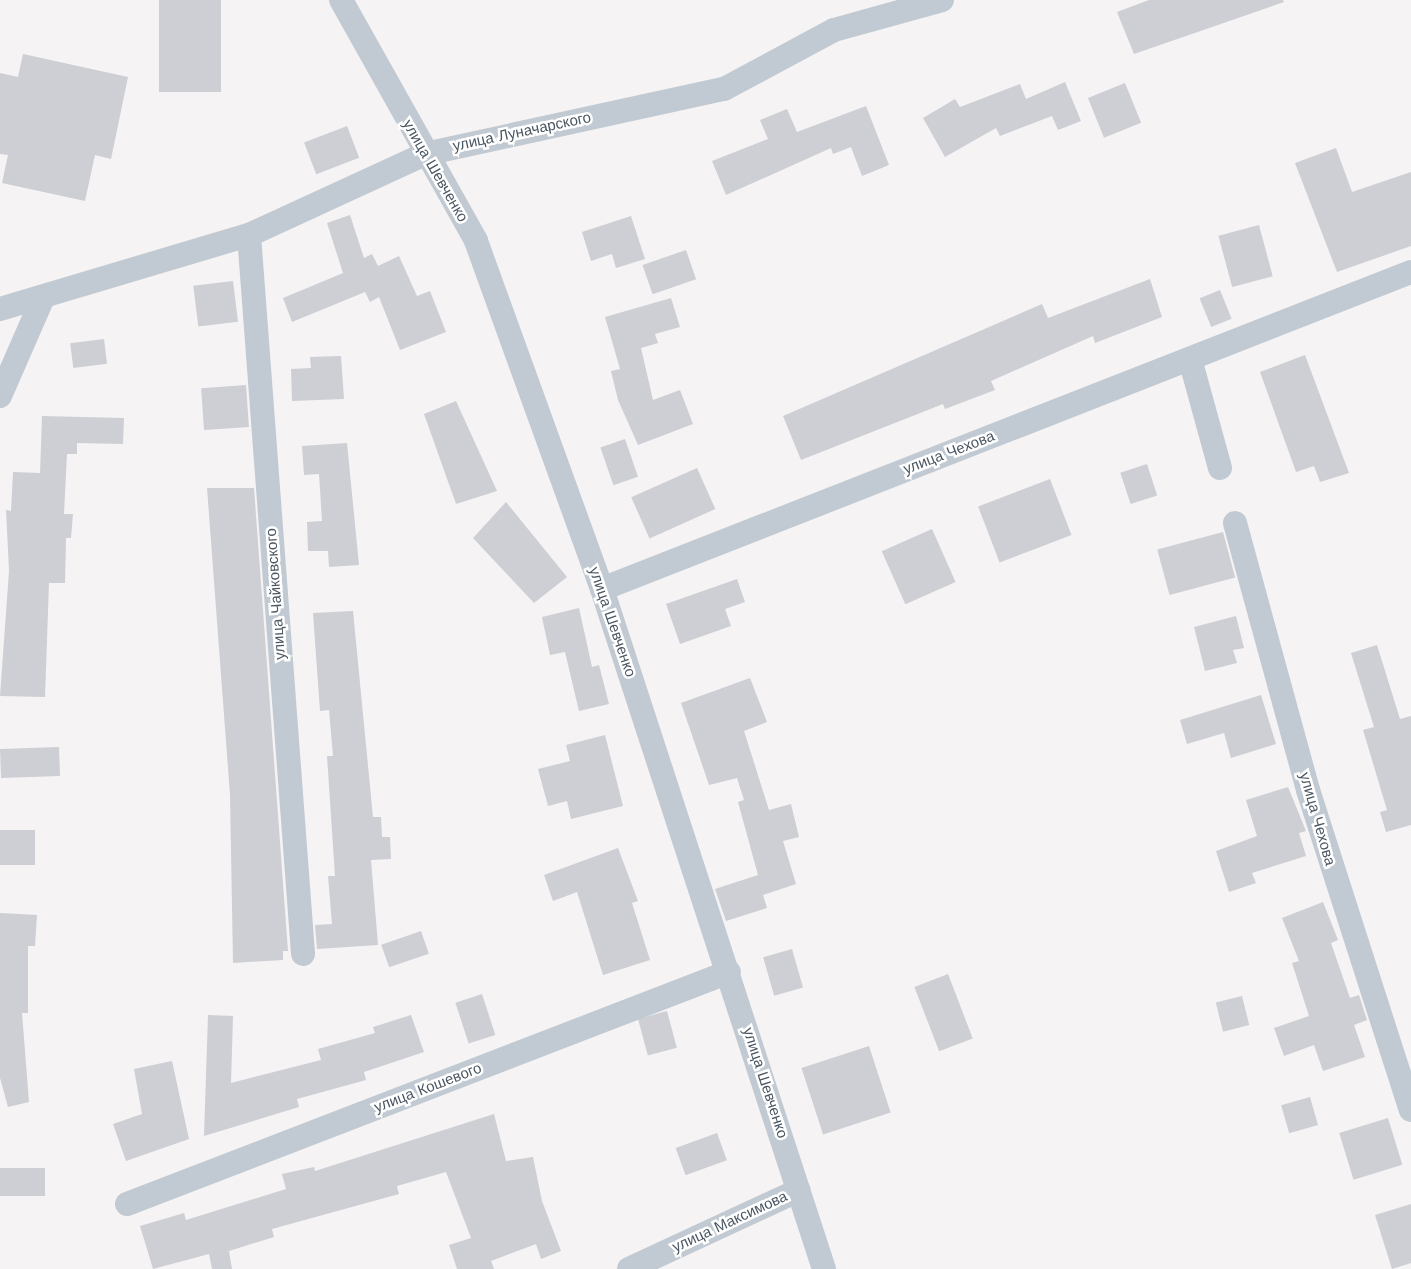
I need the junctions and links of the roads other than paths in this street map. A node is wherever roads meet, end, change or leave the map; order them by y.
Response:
1 (341, 0) edge
2 (942, 0) edge
3 (425, 154) junction
4 (249, 234) junction
5 (1411, 272) edge
6 (42, 300) junction
7 (0, 309) edge
8 (1190, 359) junction
9 (0, 396) edge
10 (1220, 468) dead end
11 (1235, 523) dead end
12 (602, 589) junction
13 (303, 954) dead end
14 (729, 972) junction
15 (1411, 1110) edge
16 (799, 1190) junction
17 (127, 1204) dead end
18 (629, 1269) edge
19 (824, 1269) edge

1 - 3 street, улица Шевченко
2 - 3 street, улица Луначарского
3 - 4 street, улица Луначарского
3 - 12 street, улица Шевченко
4 - 6 street, улица Луначарского
4 - 13 street, улица Чайковского
5 - 8 street, улица Чехова
6 - 7 street, улица Луначарского
6 - 9 street
8 - 10 street
8 - 12 street, улица Чехова
11 - 15 street, улица Чехова
12 - 14 street, улица Шевченко
14 - 16 street, улица Шевченко
14 - 17 street, улица Кошевого
16 - 18 street, улица Максимова
16 - 19 street, улица Шевченко

